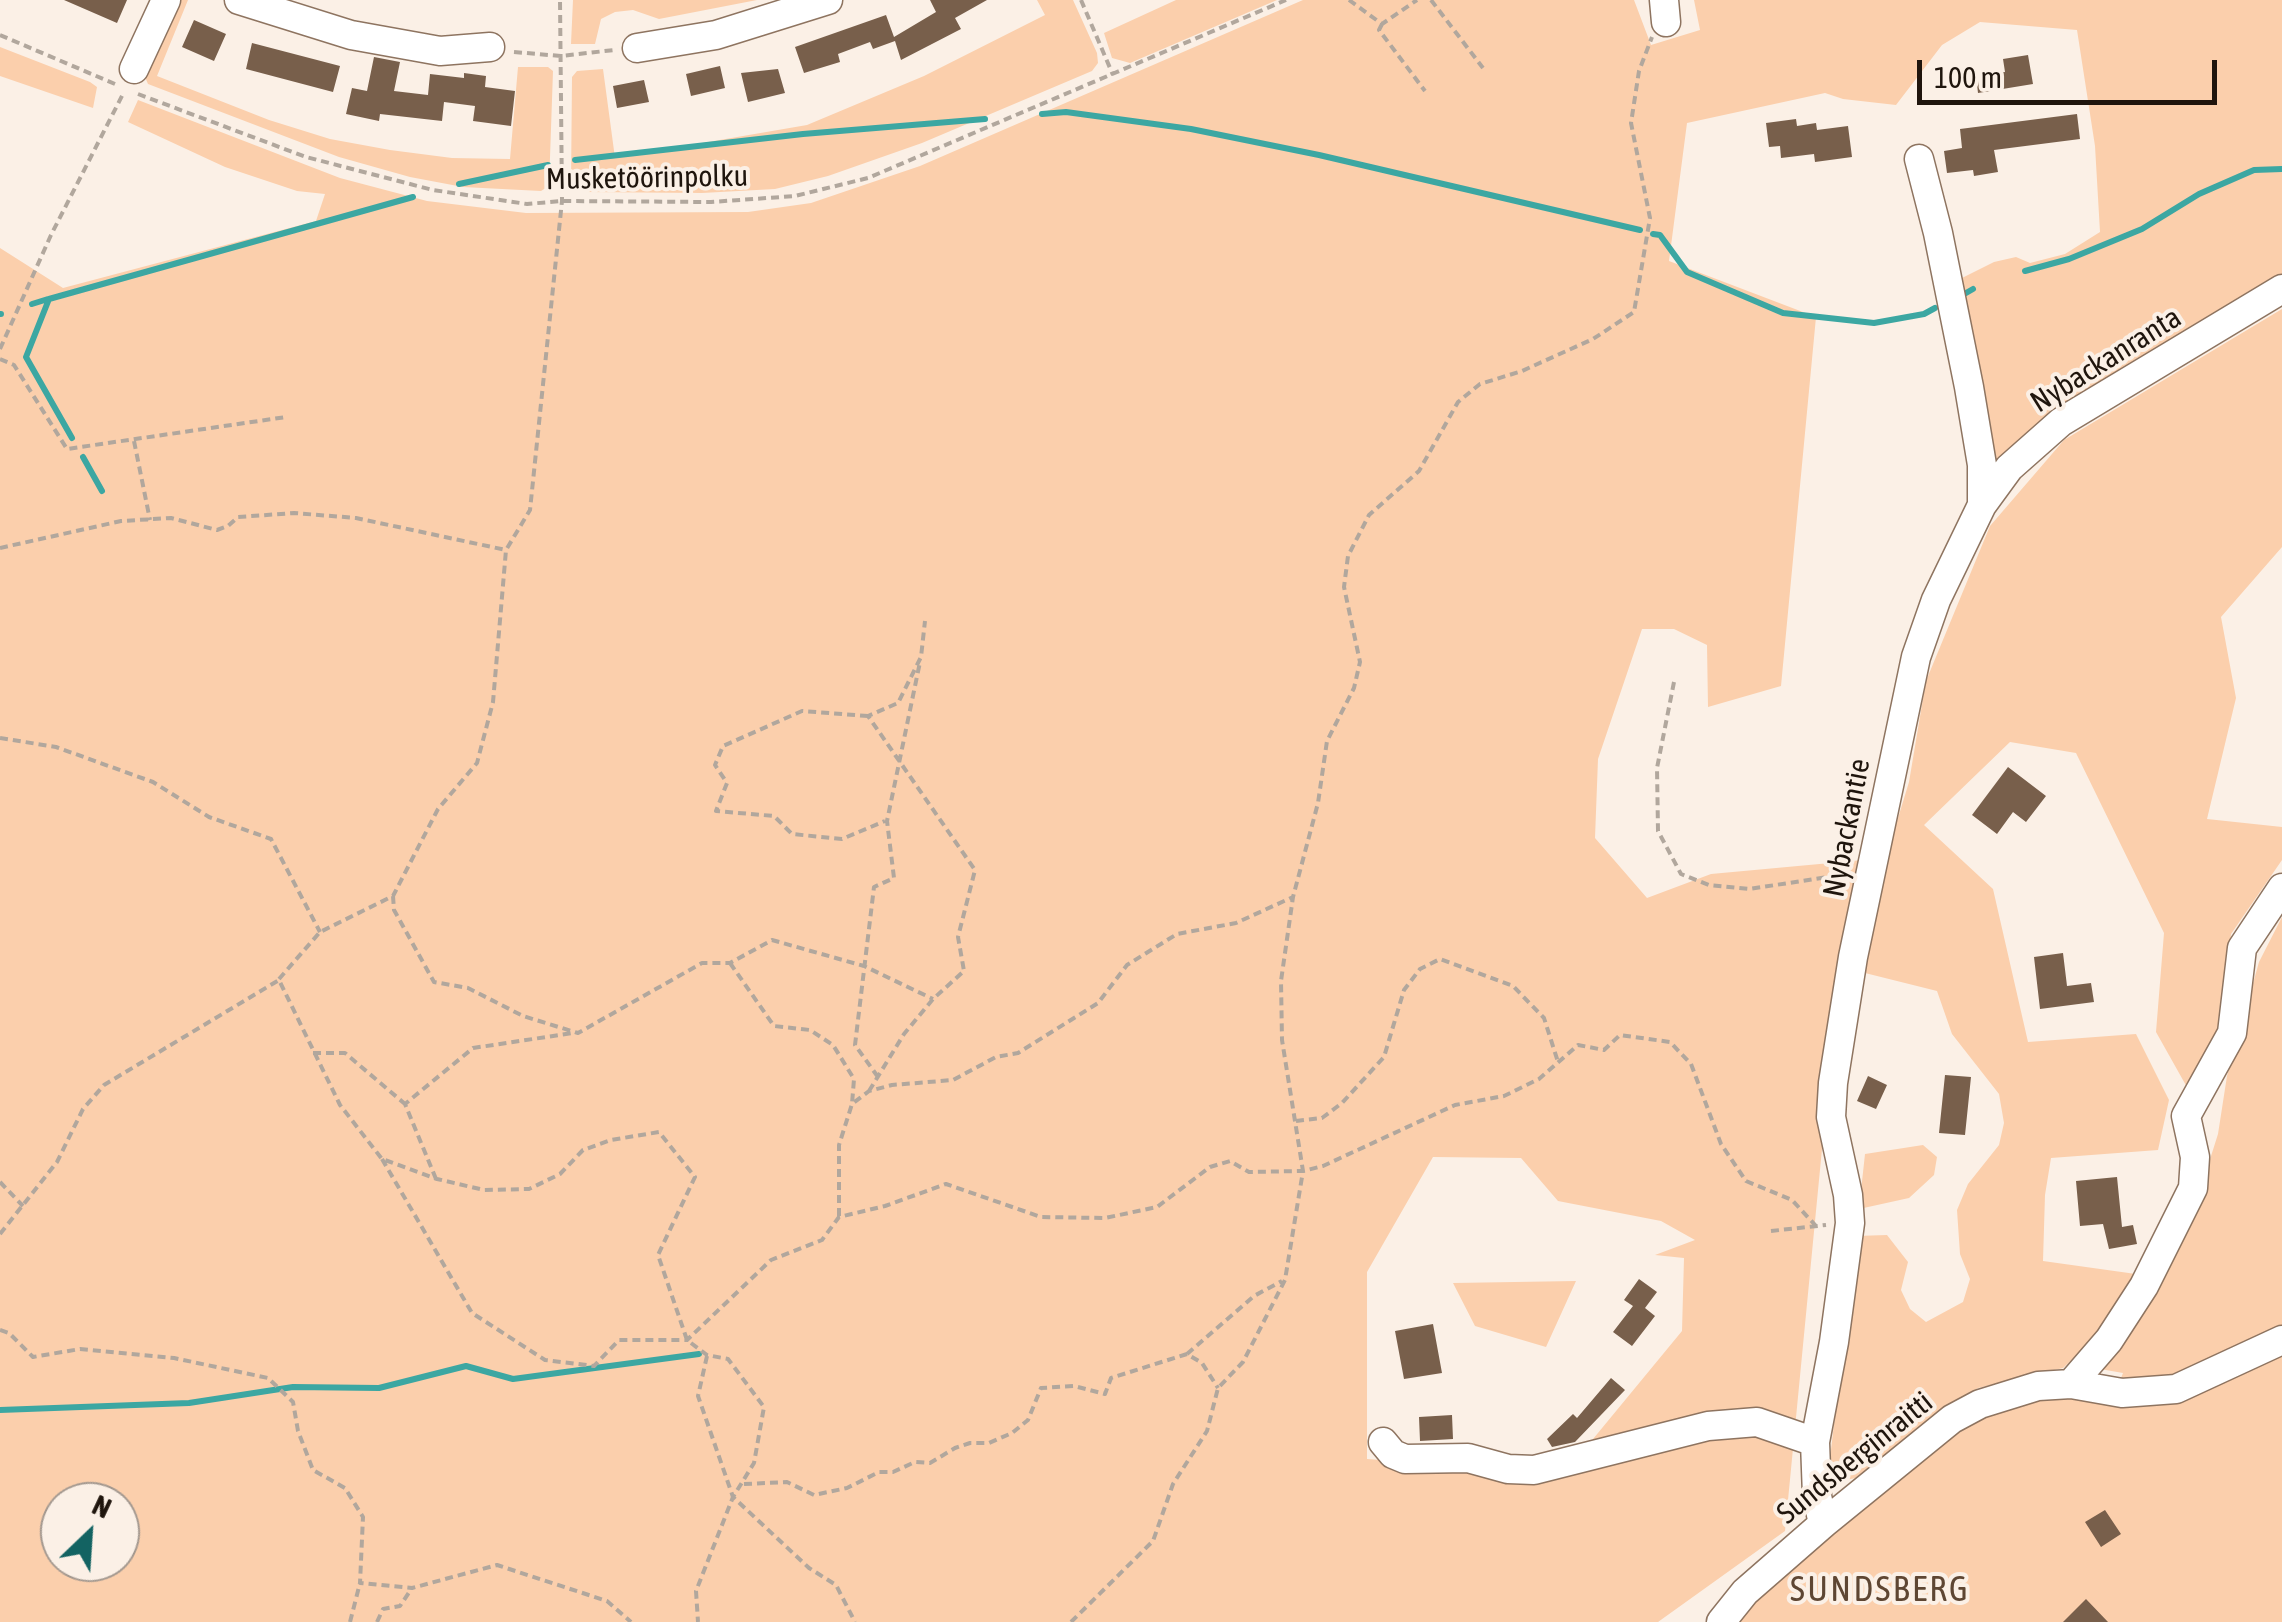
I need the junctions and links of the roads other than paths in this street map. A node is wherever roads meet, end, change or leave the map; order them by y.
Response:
1 (166, 0) edge
2 (239, 0) edge
3 (828, 0) edge
4 (490, 47) road end
5 (636, 48) road end
6 (130, 79) road end
7 (1919, 159) dead end
8 (2282, 289) edge
9 (1982, 506) junction
10 (2282, 888) edge
11 (2282, 1340) edge
12 (2071, 1384) junction
13 (1382, 1442) dead end
14 (1815, 1442) junction
15 (1823, 1524) junction
16 (1721, 1622) edge

1 - 6 street
2 - 4 street
3 - 5 street
7 - 9 street, Nybackantie
8 - 9 street, Nybackanranta
9 - 14 street, Nybackantie
10 - 12 street
11 - 12 street, Sundsberginraitti
12 - 15 street, Sundsberginraitti
13 - 14 street
14 - 15 street, Nybackantie
15 - 16 street, Sundsberginraitti

